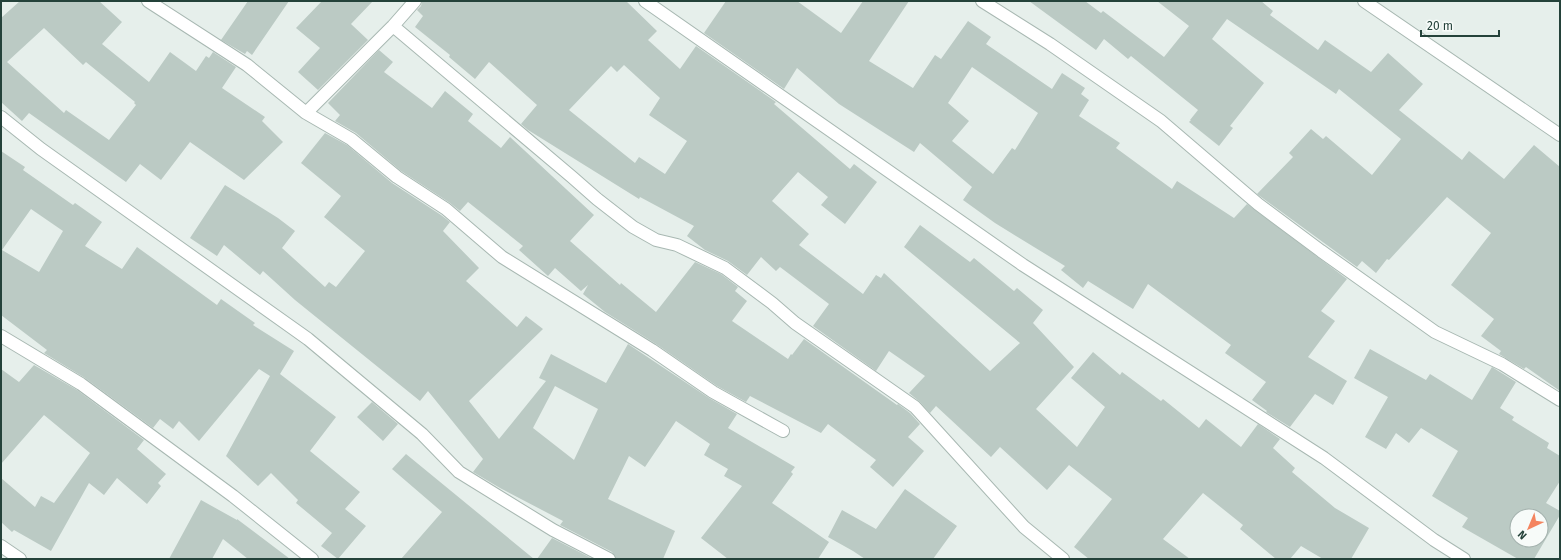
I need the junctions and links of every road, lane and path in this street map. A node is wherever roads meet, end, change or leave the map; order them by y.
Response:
1 (148, 1) edge
2 (415, 1) edge
3 (645, 1) edge
4 (982, 1) edge
5 (1364, 1) edge
6 (393, 26) junction
7 (306, 113) junction
8 (1, 116) edge
9 (1560, 135) edge
10 (1, 336) edge
11 (1560, 400) edge
12 (783, 431) dead end
13 (1, 546) edge
14 (20, 559) edge
15 (312, 559) edge
16 (609, 559) edge
17 (1063, 559) edge
18 (1464, 559) edge

1 - 7 street
2 - 6 street
3 - 18 street
4 - 11 street
5 - 9 street
6 - 7 street
6 - 17 street
7 - 12 street
8 - 16 street
10 - 15 street
13 - 14 street

